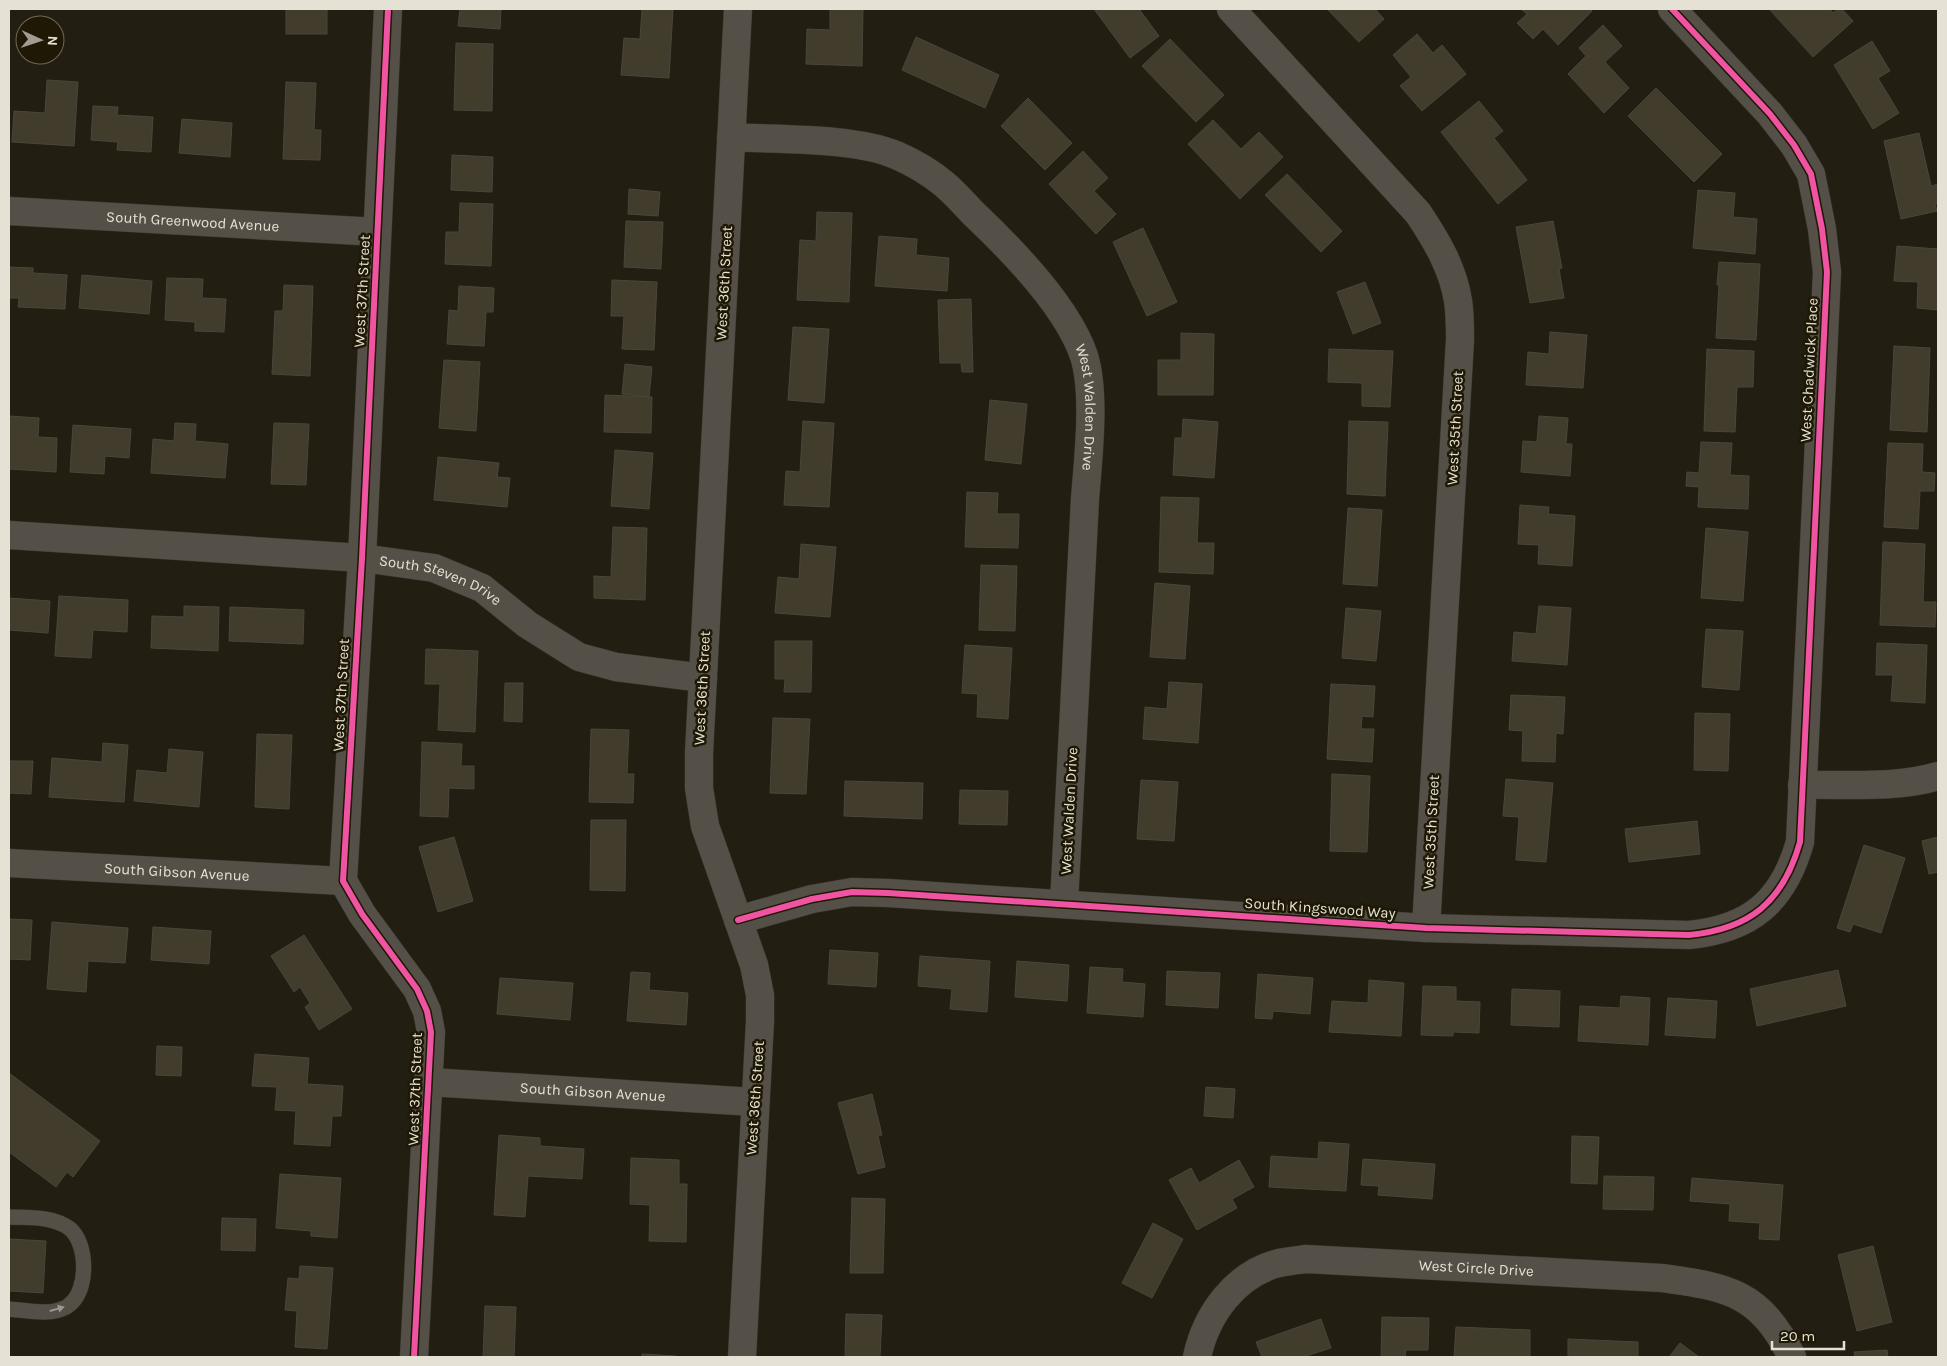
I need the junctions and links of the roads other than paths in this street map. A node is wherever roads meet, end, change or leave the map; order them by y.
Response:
1 (388, 9) edge
2 (738, 9) edge
3 (1231, 9) edge
4 (1672, 9) edge
5 (731, 137) junction
6 (9, 211) edge
7 (377, 232) junction
8 (9, 536) edge
9 (362, 558) junction
10 (703, 678) junction
11 (1938, 776) edge
12 (1802, 785) junction
13 (9, 863) edge
14 (343, 881) junction
15 (1064, 903) junction
16 (738, 920) junction
17 (1426, 928) junction
18 (429, 1082) junction
19 (754, 1102) junction
20 (9, 1217) edge
21 (9, 1309) edge
22 (1787, 1349) edge
23 (414, 1357) edge
24 (742, 1357) edge
25 (1197, 1357) edge

1 - 7 street, West 37th Street
2 - 5 street, West 36th Street
3 - 17 street, West 35th Street
4 - 12 street, West Chadwick Place
5 - 10 street, West 36th Street
5 - 15 street, West Walden Drive
6 - 7 street, South Greenwood Avenue
7 - 9 street, West 37th Street
8 - 9 street, South Steven Drive
9 - 10 street, South Steven Drive
9 - 14 street, West 37th Street
10 - 16 street, West 36th Street
11 - 12 street
12 - 17 street, South Kingswood Way
13 - 14 street, South Gibson Avenue
14 - 18 street, West 37th Street
15 - 16 street, South Kingswood Way
15 - 17 street, South Kingswood Way
16 - 19 street, West 36th Street
18 - 19 street, South Gibson Avenue
18 - 23 street, West 37th Street
19 - 24 street, West 36th Street
21 -> 20 lane
22 - 25 street, West Circle Drive

